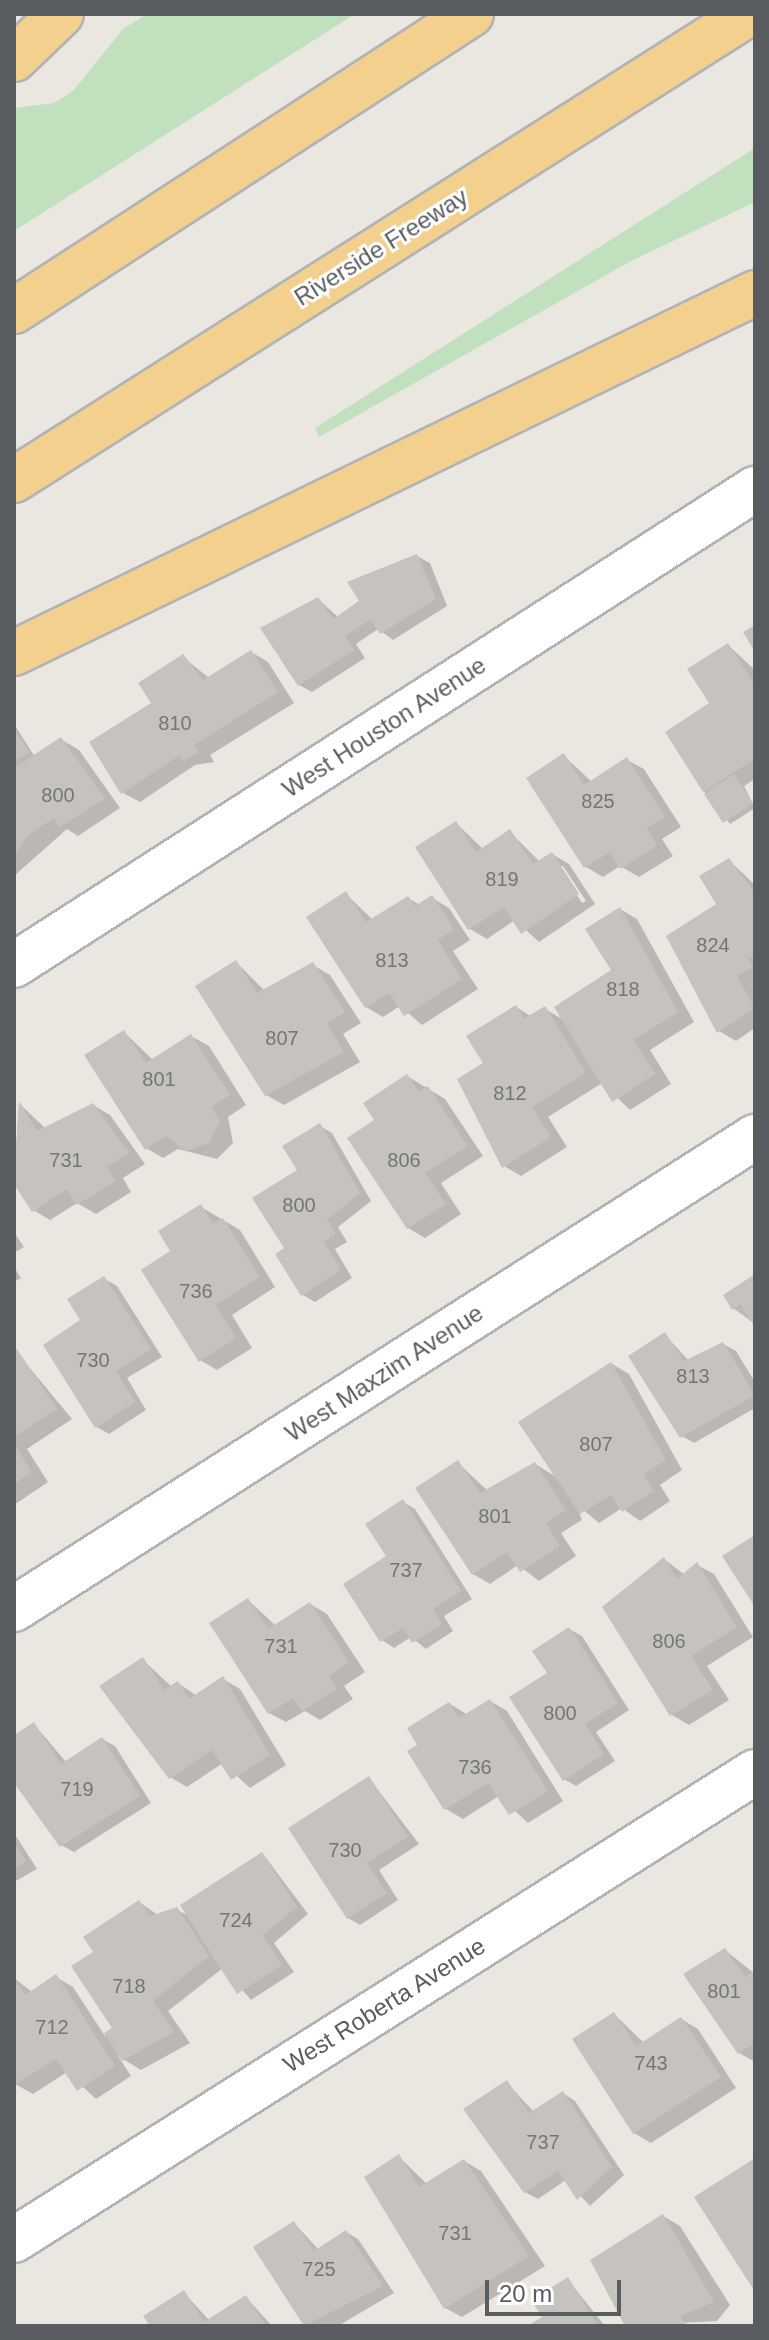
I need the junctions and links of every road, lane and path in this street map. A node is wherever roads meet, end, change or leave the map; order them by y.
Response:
1 (61, 14) edge
2 (471, 14) edge
3 (748, 14) edge
4 (14, 59) edge
5 (755, 293) edge
6 (14, 311) edge
7 (14, 480) edge
8 (755, 489) edge
9 (14, 653) edge
10 (14, 965) edge
11 (755, 1137) edge
12 (14, 1609) edge
13 (755, 1772) edge
14 (14, 2240) edge

1 - 4 highway
2 - 6 highway
3 - 7 highway, Riverside Freeway
5 - 9 highway
8 - 10 street, West Houston Avenue
11 - 12 street, West Maxzim Avenue
13 - 14 street, West Roberta Avenue

